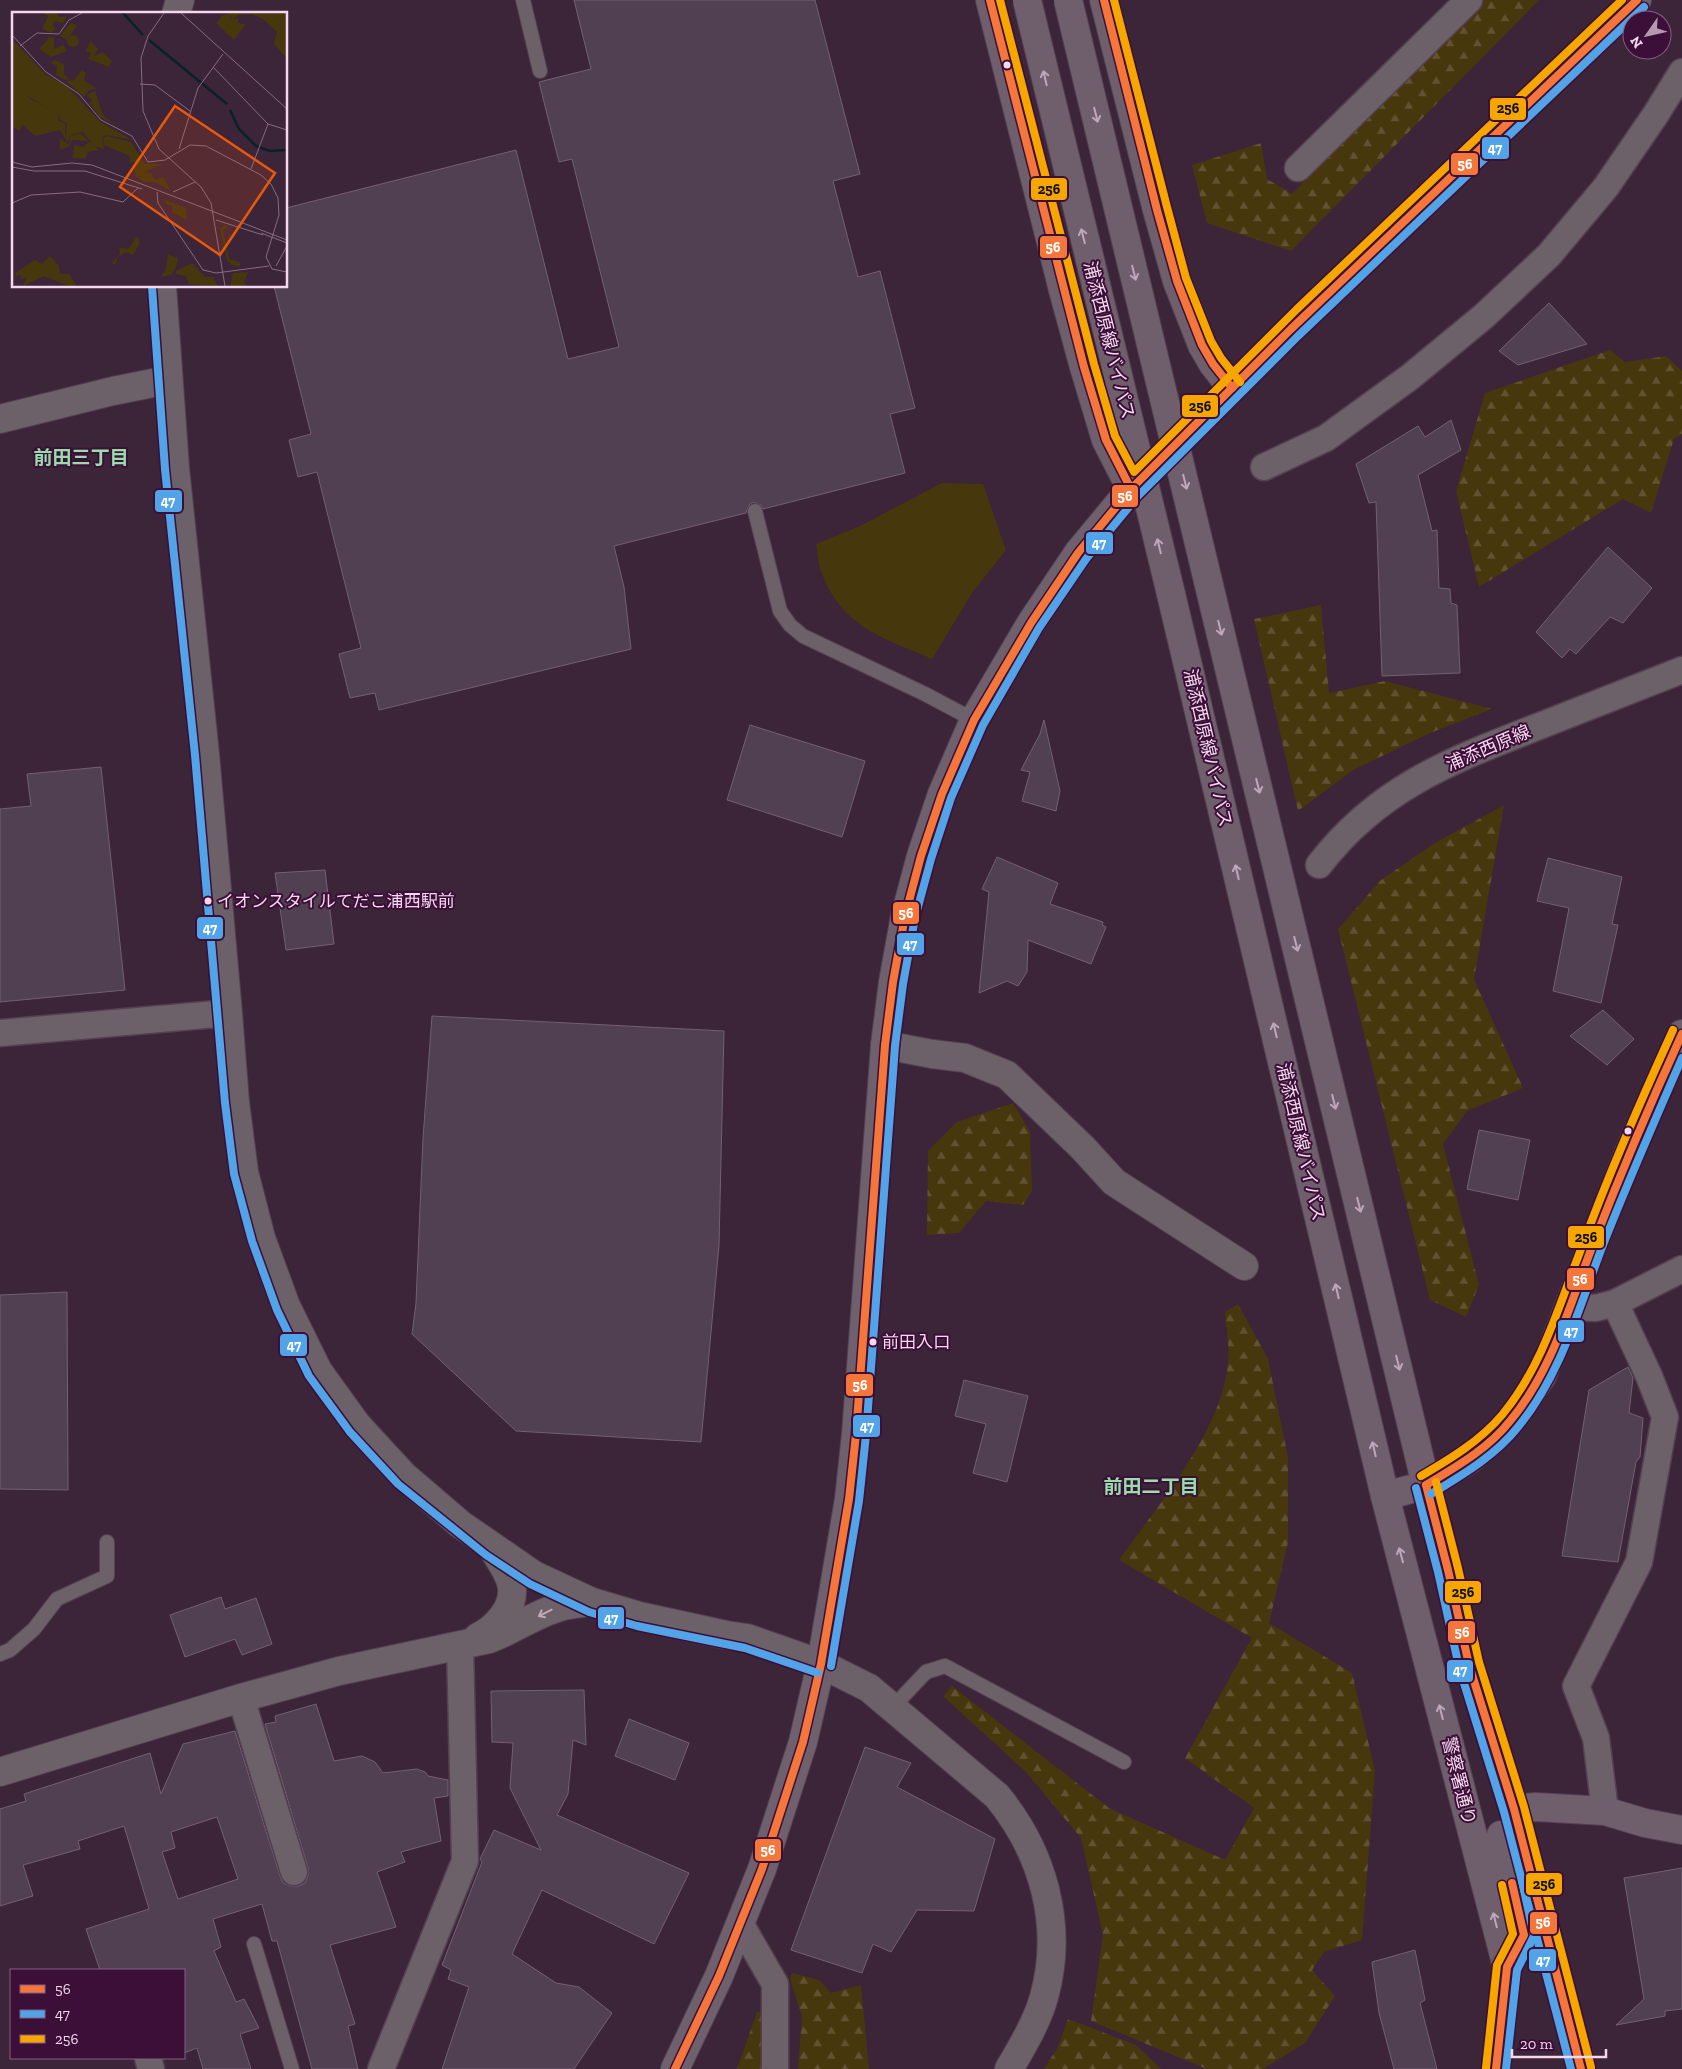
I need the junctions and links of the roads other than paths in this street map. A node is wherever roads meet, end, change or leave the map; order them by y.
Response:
1 (523, 0) edge
2 (990, 0) edge
3 (1027, 0) edge
4 (1068, 0) edge
5 (1104, 0) edge
6 (1469, 0) edge
7 (1637, 0) edge
8 (540, 71) dead end
9 (1682, 72) edge
10 (1298, 168) dead end
11 (162, 288) edge
12 (168, 380) junction
13 (1232, 388) junction
14 (0, 418) edge
15 (1264, 467) dead end
16 (1130, 489) junction
17 (755, 511) dead end
18 (1682, 670) edge
19 (974, 720) junction
20 (1319, 865) dead end
21 (228, 1013) junction
22 (0, 1033) edge
23 (1682, 1034) edge
24 (885, 1045) junction
25 (1244, 1266) dead end
26 (1682, 1270) edge
27 (1615, 1303) junction
28 (1569, 1307) junction
29 (1426, 1485) junction
30 (1385, 1496) junction
31 (106, 1542) dead end
32 (491, 1547) junction
33 (592, 1602) junction
34 (460, 1645) junction
35 (0, 1654) edge
36 (821, 1664) junction
37 (241, 1698) junction
38 (892, 1708) junction
39 (1124, 1762) dead end
40 (0, 1772) edge
41 (1514, 1809) junction
42 (1605, 1811) junction
43 (1682, 1830) edge
44 (294, 1872) dead end
45 (741, 1925) junction
46 (254, 1944) dead end
47 (1507, 1967) junction
48 (292, 2069) edge
49 (381, 2069) edge
50 (675, 2069) edge
51 (775, 2069) edge
52 (1009, 2069) edge
53 (1496, 2069) edge
54 (1581, 2069) edge

1 - 8 lane
2 - 16 main road
30 -> 3 main road, 浦添西原線バイパス, bridge
4 -> 29 main road, bridge
5 - 13 main road
6 - 10 street
7 - 13 main road
9 - 15 street
11 - 12 street
12 - 14 street
12 - 21 street
13 - 16 main road
16 - 19 main road
17 - 19 lane
18 - 20 street, 浦添西原線
19 - 24 main road
21 - 22 street
21 - 32 street
23 - 28 main road
24 - 25 street
24 - 36 main road
26 - 27 street
27 - 28 street
27 - 42 street
28 - 29 main road
29 - 30 main road
29 - 41 main road
29 - 47 main road
47 -> 30 main road, 警察署通り
31 - 35 lane
32 - 33 street
32 - 34 street
33 -> 34 street
33 - 36 street
34 - 37 street
34 - 49 street
36 - 38 street
36 - 45 main road
37 - 40 street
37 - 44 street
38 - 39 lane
38 - 52 street
41 - 42 main road
41 - 54 main road
42 - 43 main road
45 - 50 main road
45 - 51 street
46 - 48 lane
47 - 53 main road, 警察署通り

